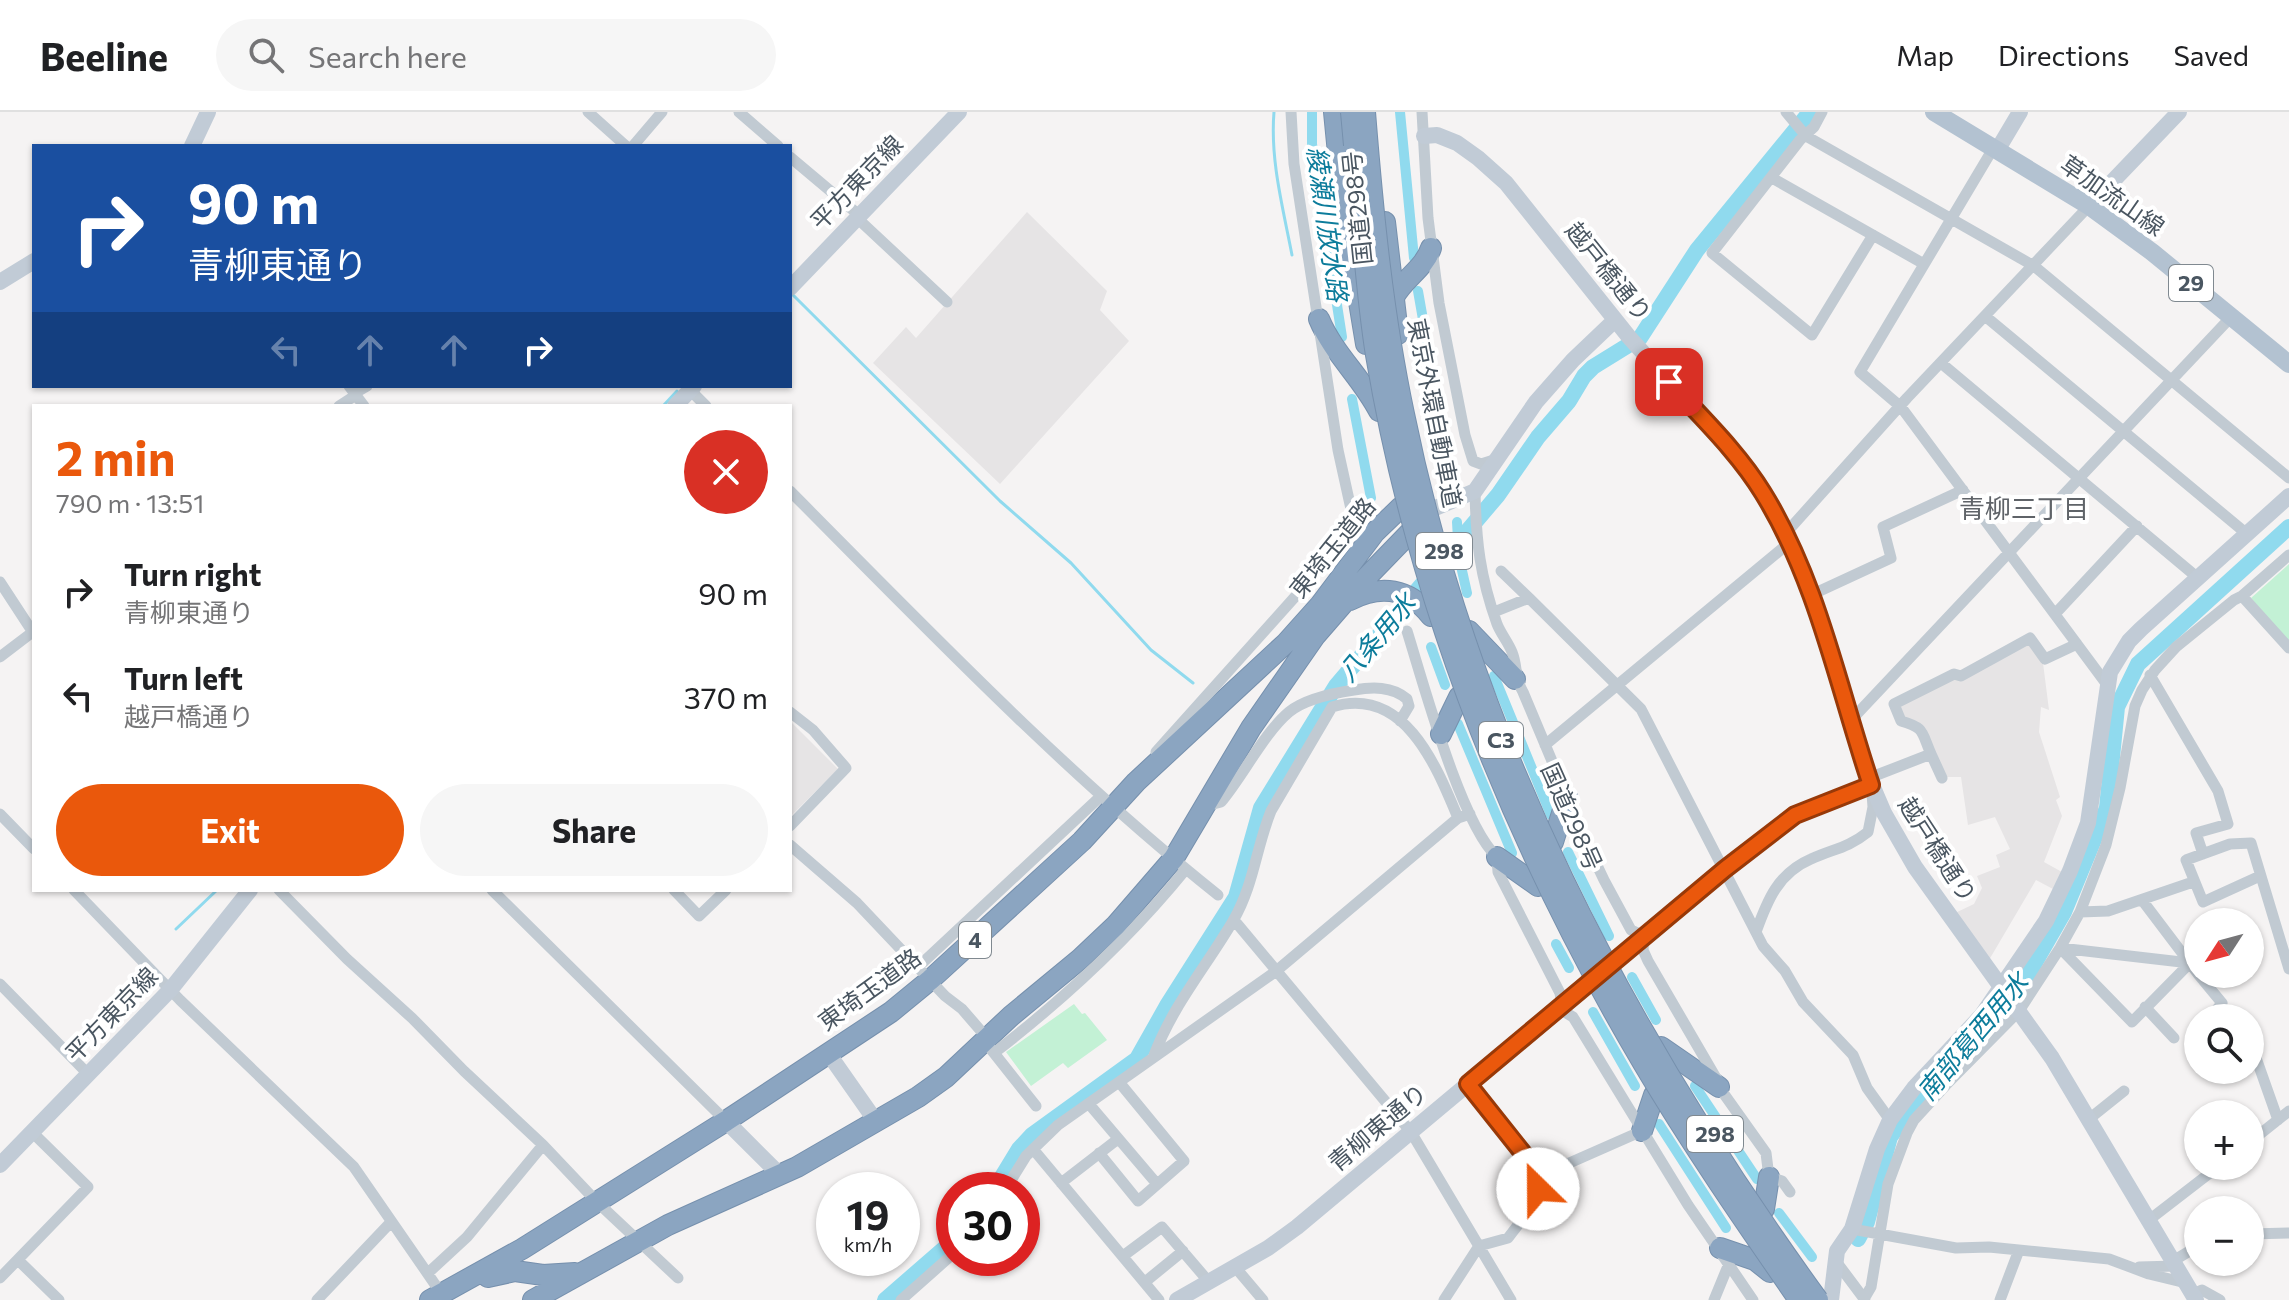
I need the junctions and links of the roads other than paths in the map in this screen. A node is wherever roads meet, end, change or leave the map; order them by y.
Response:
1 (208, 112) edge
2 (588, 112) edge
3 (662, 112) edge
4 (739, 112) edge
5 (959, 112) edge
6 (1291, 112) edge
7 (1337, 112) edge
8 (1351, 112) edge
9 (1365, 112) edge
10 (1375, 112) edge
11 (1422, 112) edge
12 (1786, 112) edge
13 (1822, 112) edge
14 (1934, 112) edge
15 (2020, 112) edge
16 (2179, 112) edge
17 (1424, 136) junction
18 (1806, 136) junction
19 (193, 144) edge
20 (624, 144) edge
21 (635, 144) edge
22 (776, 144) edge
23 (1996, 148) junction
24 (792, 159) edge
25 (1772, 178) junction
26 (2089, 206) junction
27 (858, 217) junction
28 (1951, 217) junction
29 (1873, 235) junction
30 (1431, 248) junction
31 (32, 262) edge
32 (1924, 264) junction
33 (2034, 266) junction
34 (0, 282) edge
35 (792, 286) edge
36 (1394, 297) junction
37 (947, 302) dead end
38 (1985, 316) junction
39 (2232, 316) junction
40 (1319, 319) junction
41 (1615, 320) junction
42 (1941, 363) junction
43 (2289, 364) edge
44 (2171, 380) junction
45 (688, 389) edge
46 (704, 404) edge
47 (1901, 407) junction
48 (1379, 411) junction
49 (2122, 431) junction
50 (1499, 458) junction
51 (2078, 477) junction
52 (2289, 478) edge
53 (1963, 490) junction
54 (1475, 491) junction
55 (792, 493) edge
56 (2289, 496) edge
57 (1401, 507) junction
58 (1433, 509) junction
59 (2137, 526) junction
60 (1408, 533) junction
61 (2247, 534) junction
62 (1787, 539) junction
63 (2009, 551) junction
64 (2289, 555) edge
65 (1501, 571) dead end
66 (2198, 578) junction
67 (0, 582) edge
68 (1811, 595) junction
69 (2242, 596) junction
70 (1529, 598) junction
71 (1342, 605) junction
72 (1494, 612) junction
73 (2055, 614) junction
74 (1431, 616) junction
75 (32, 629) edge
76 (1407, 631) dead end
77 (1469, 631) junction
78 (32, 633) edge
79 (2077, 644) junction
80 (2289, 648) edge
81 (0, 657) edge
82 (2150, 675) junction
83 (1515, 679) junction
84 (2108, 686) junction
85 (1618, 687) junction
86 (1459, 697) junction
87 (792, 714) edge
88 (1849, 718) junction
89 (1400, 721) junction
90 (1441, 734) junction
91 (1545, 745) junction
92 (1931, 754) junction
93 (1942, 778) dead end
94 (1870, 781) junction
95 (1136, 782) junction
96 (1567, 797) junction
97 (1107, 802) junction
98 (1206, 806) junction
99 (0, 814) edge
100 (1464, 816) junction
101 (792, 824) edge
102 (1553, 842) junction
103 (32, 847) edge
104 (792, 847) edge
105 (2203, 854) junction
106 (1497, 857) junction
107 (1180, 864) junction
108 (1725, 869) junction
109 (2260, 876) junction
110 (2193, 882) junction
111 (1538, 886) junction
112 (76, 892) edge
113 (248, 892) edge
114 (281, 892) edge
115 (494, 892) edge
116 (676, 892) edge
117 (724, 892) edge
118 (1218, 895) dead end
119 (2142, 900) junction
120 (2080, 912) junction
121 (1234, 920) junction
122 (1756, 932) junction
123 (1644, 936) junction
124 (2060, 948) junction
125 (2184, 955) edge
126 (1613, 962) junction
127 (2184, 962) edge
128 (2184, 969) edge
129 (2289, 969) edge
130 (1275, 972) junction
131 (924, 974) junction
132 (1589, 983) junction
133 (0, 984) edge
134 (2210, 988) edge
135 (171, 989) junction
136 (2003, 989) junction
137 (2221, 1004) edge
138 (2145, 1007) junction
139 (2017, 1010) junction
140 (1555, 1011) junction
141 (2174, 1038) dead end
142 (988, 1044) junction
143 (1661, 1047) junction
144 (828, 1053) junction
145 (1152, 1058) junction
146 (88, 1074) junction
147 (2264, 1080) edge
148 (1119, 1082) junction
149 (1468, 1084) junction
150 (1719, 1087) junction
151 (2124, 1091) dead end
152 (1654, 1095) junction
153 (1089, 1104) junction
154 (1036, 1106) dead end
155 (2289, 1111) edge
156 (2089, 1119) junction
157 (875, 1120) junction
158 (1890, 1120) junction
159 (2278, 1120) junction
160 (726, 1121) junction
161 (1642, 1131) junction
162 (2264, 1131) edge
163 (32, 1132) junction
164 (1411, 1132) junction
165 (1118, 1139) junction
166 (543, 1145) junction
167 (1033, 1149) junction
168 (1099, 1153) junction
169 (0, 1165) edge
170 (1017, 1172) edge
171 (780, 1175) junction
172 (1769, 1177) junction
173 (2201, 1180) edge
174 (1061, 1183) junction
175 (1157, 1184) junction
176 (1538, 1189) junction
177 (1790, 1192) dead end
178 (597, 1202) junction
179 (1764, 1209) junction
180 (2149, 1220) junction
181 (391, 1222) junction
182 (1852, 1229) junction
183 (2289, 1233) edge
184 (2264, 1234) edge
185 (1878, 1235) junction
186 (638, 1241) junction
187 (1479, 1246) junction
188 (2019, 1250) junction
189 (1183, 1251) junction
190 (1123, 1256) junction
191 (2184, 1256) edge
192 (1724, 1257) junction
193 (1835, 1259) junction
194 (18, 1260) junction
195 (2175, 1263) junction
196 (1235, 1267) junction
197 (2135, 1267) junction
198 (936, 1269) edge
199 (582, 1271) junction
200 (1770, 1272) junction
201 (428, 1273) junction
202 (0, 1278) edge
203 (678, 1278) dead end
204 (1145, 1282) junction
205 (1209, 1282) junction
206 (2192, 1292) edge
207 (439, 1298) edge
208 (59, 1300) edge
209 (317, 1300) edge
210 (533, 1300) edge
211 (901, 1300) edge
212 (1159, 1300) edge
213 (1177, 1300) edge
214 (1263, 1300) edge
215 (1444, 1300) edge
216 (1511, 1300) edge
217 (1714, 1300) edge
218 (1753, 1300) edge
219 (1790, 1300) edge
220 (1799, 1300) edge
221 (1818, 1300) edge
222 (1829, 1300) edge
223 (1864, 1300) edge
224 (2000, 1300) edge
225 (2220, 1300) edge

1 - 19 street
2 - 20 street
3 - 21 street
4 - 22 street
5 - 27 street, 平方東京線
6 - 40 street
7 - 48 highway, 国道298号 / 298
8 - 220 highway, 東京外環自動車道 / C3, bridge
9 - 221 highway, 東京外環自動車道 / C3, bridge
10 - 36 highway, 国道298号 / 298
11 - 17 street
12 - 18 street
13 - 18 street
14 - 23 main road, 草加流山線 / 29
15 - 23 street
16 - 26 street
17 - 30 street
17 - 41 street, 越戸橋通り
18 - 25 street
18 - 28 street
23 - 26 main road, 草加流山線 / 29
23 - 28 street
24 - 27 street
25 - 29 street
25 - 29 street
26 - 33 street
26 - 39 main road, 草加流山線 / 29
27 - 35 street, 平方東京線
27 - 37 street
28 - 32 street
28 - 33 street
29 - 32 street
30 - 36 highway
30 - 50 street
31 - 34 street
32 - 47 street
33 - 38 street
33 - 44 street
36 - 58 highway, 国道298号 / 298
38 - 42 street
38 - 49 street
39 - 43 main road, 草加流山線 / 29
39 - 44 street
40 - 48 highway
40 - 95 street
41 - 50 street
41 - 62 street, 越戸橋通り
42 - 47 street
42 - 51 street
44 - 49 street
44 - 52 street
45 - 46 street
47 - 53 street
47 - 62 street
48 - 57 highway, 国道298号 / 298
49 - 51 street
49 - 61 street
50 - 54 street
51 - 59 street
51 - 63 street
53 - 63 street
53 - 68 street
54 - 58 street
54 - 72 street
55 - 97 street
56 - 61 street
57 - 58 highway, 東埼玉道路
57 - 60 highway, 国道298号 / 298
57 - 95 highway, 東埼玉道路 / 4
58 - 60 highway, 東埼玉道路
58 - 77 highway, 国道298号 / 298
59 - 66 street
59 - 73 street
60 - 71 highway, 東埼玉道路
60 - 74 highway, 国道298号 / 298
61 - 66 street
62 - 68 street, 越戸橋通り
62 - 85 street
63 - 73 street
63 - 88 street
64 - 69 street
65 - 70 street
66 - 84 street
67 - 75 street
68 - 88 street, 越戸橋通り
69 - 80 street
69 - 82 street
70 - 72 street
70 - 85 street
71 - 74 highway
71 - 98 highway, 東埼玉道路
72 - 83 street
73 - 79 street
74 - 86 highway, 国道298号 / 298
76 - 90 street
77 - 83 highway
77 - 102 highway, 国道298号 / 298
78 - 81 street
79 - 84 street
79 - 92 street
82 - 105 street
82 - 120 street
83 - 91 street
84 - 136 street
85 - 91 street
85 - 108 street
86 - 90 highway
86 - 111 highway, 国道298号 / 298
87 - 101 street
88 - 94 street, 越戸橋通り
89 - 98 street
89 - 100 street
89 - 121 street
90 - 100 street
91 - 96 street
92 - 93 street
92 - 94 street
94 - 108 street, 青柳東通り
94 - 122 street
94 - 136 street, 越戸橋通り
95 - 97 highway, 東埼玉道路 / 4
96 - 102 highway
96 - 123 street
97 - 107 street
97 - 131 highway, 東埼玉道路 / 4
98 - 107 highway, 東埼玉道路
99 - 103 street
100 - 106 street
100 - 130 street
102 - 126 highway, 国道298号 / 298
104 - 131 street
105 - 109 street
105 - 110 street
106 - 111 highway
106 - 140 street
107 - 118 street
107 - 142 highway, 東埼玉道路
108 - 122 street
108 - 123 street, 青柳東通り
109 - 110 street
109 - 129 street
110 - 119 street
111 - 132 highway, 国道298号 / 298
112 - 135 street
113 - 135 street, 平方東京線
114 - 166 street
115 - 160 street
116 - 117 street
119 - 120 street
119 - 125 street
120 - 124 street
121 - 130 street
121 - 145 street
122 - 158 street
123 - 126 street, 青柳東通り
123 - 150 street
124 - 127 street
124 - 138 street
124 - 139 street
126 - 132 street, 青柳東通り
126 - 143 highway, 国道298号 / 298
128 - 138 street
130 - 145 street
130 - 164 street
131 - 142 street
131 - 144 highway, 東埼玉道路 / 4
132 - 140 street, 青柳東通り
132 - 152 highway, 国道298号 / 298
133 - 146 street
134 - 137 street
135 - 146 street, 平方東京線
135 - 181 street
136 - 139 street, 越戸橋通り
136 - 158 street
138 - 141 street
139 - 156 street, 越戸橋通り
139 - 185 street
140 - 149 street, 青柳東通り
140 - 161 street
142 - 154 street
142 - 157 highway, 東埼玉道路
143 - 150 highway
143 - 179 highway, 国道298号 / 298
144 - 157 street
144 - 160 highway, 東埼玉道路 / 4
145 - 148 street
146 - 163 street, 平方東京線
147 - 159 street
148 - 153 street
148 - 175 street
149 - 164 street, 青柳東通り
149 - 176 street
150 - 172 street
151 - 156 street
152 - 161 highway
152 - 200 highway, 国道298号 / 298
153 - 165 street
153 - 167 street
155 - 159 street
156 - 180 street, 越戸橋通り
157 - 171 highway, 東埼玉道路
158 - 182 street
159 - 162 street
160 - 171 street
160 - 178 highway, 東埼玉道路 / 4
161 - 176 street
161 - 192 street
163 - 169 street, 平方東京線
163 - 194 street
164 - 187 street
164 - 196 street, 青柳東通り
165 - 168 street
165 - 175 street
166 - 178 street
166 - 201 street
167 - 170 street
167 - 174 street
168 - 174 street
168 - 175 street
171 - 186 highway, 東埼玉道路
172 - 177 street
172 - 179 highway
173 - 180 street
174 - 190 street
176 - 187 street
178 - 186 street
178 - 207 highway, 東埼玉道路 / 4
179 - 222 highway, 国道298号 / 298
180 - 195 street, 越戸橋通り
181 - 201 street
181 - 209 street
182 - 185 street
182 - 193 street
183 - 184 street
185 - 188 street
185 - 223 street
186 - 199 highway, 東埼玉道路
186 - 203 street
187 - 215 street
187 - 216 street
188 - 197 street
188 - 224 street
189 - 190 street
189 - 204 street
189 - 205 street
190 - 204 street
191 - 195 street
192 - 200 highway
192 - 217 street
192 - 218 street
193 - 222 street
193 - 223 street
194 - 202 street
194 - 208 street
195 - 197 street
195 - 206 street, 越戸橋通り
196 - 205 street, 青柳東通り
196 - 214 street
197 - 206 street
198 - 211 street
199 - 207 highway
199 - 210 highway, 東埼玉道路
200 - 219 highway, 国道298号 / 298
201 - 207 street
204 - 212 street
205 - 213 street, 青柳東通り
206 - 225 street

